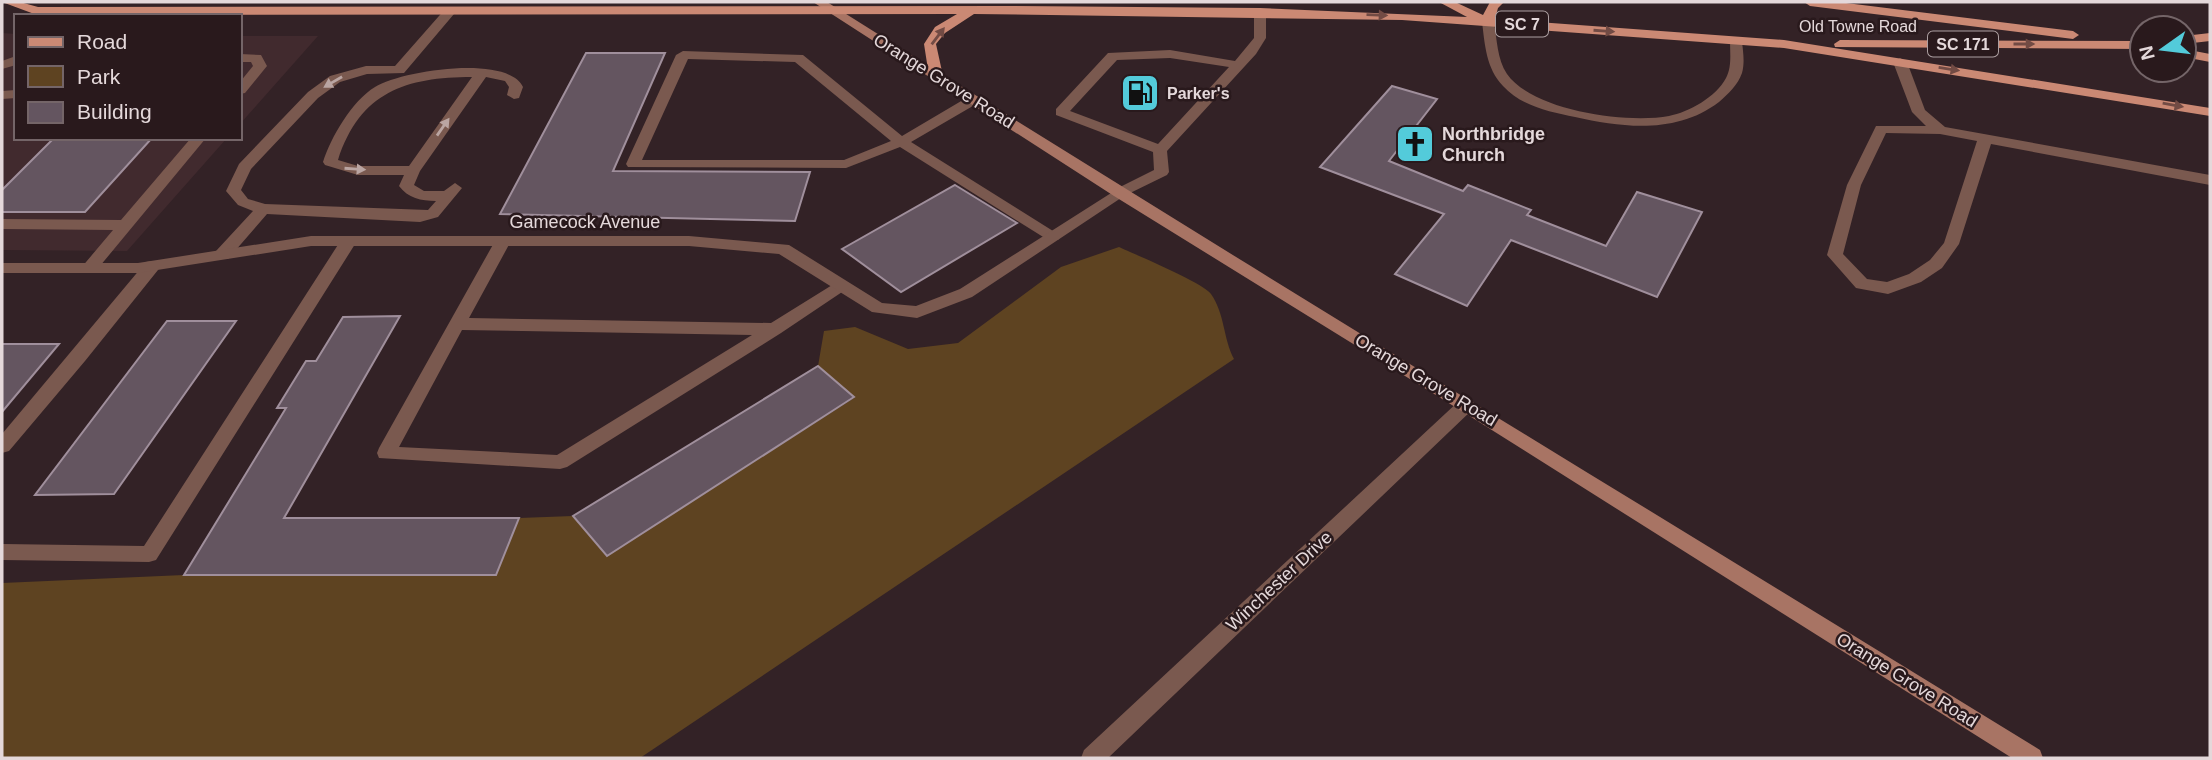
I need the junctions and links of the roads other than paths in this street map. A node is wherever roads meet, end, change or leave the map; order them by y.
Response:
1 (8, 2) edge
2 (819, 2) edge
3 (1349, 2) edge
4 (1445, 2) edge
5 (1498, 2) edge
6 (1810, 2) edge
7 (972, 10) junction
8 (450, 11) junction
9 (834, 11) junction
10 (1260, 12) junction
11 (1488, 22) junction
12 (1736, 41) junction
13 (2128, 43) edge
14 (1784, 44) junction
15 (2128, 45) edge
16 (242, 58) edge
17 (1900, 62) junction
18 (1238, 65) junction
19 (481, 74) junction
20 (401, 75) junction
21 (936, 76) junction
22 (242, 88) edge
23 (514, 95) dead end
24 (973, 100) junction
25 (2210, 111) edge
26 (1940, 130) junction
27 (1985, 139) junction
28 (197, 140) edge
29 (901, 142) junction
30 (1160, 149) junction
31 (413, 170) junction
32 (2210, 180) edge
33 (1119, 193) junction
34 (263, 209) junction
35 (2, 224) edge
36 (126, 225) junction
37 (1054, 236) junction
38 (349, 241) junction
39 (503, 241) junction
40 (222, 255) junction
41 (152, 266) junction
42 (2, 268) edge
43 (89, 268) junction
44 (843, 286) junction
45 (457, 324) junction
46 (775, 329) junction
47 (1466, 405) junction
48 (2, 446) edge
49 (3, 552) edge
50 (1091, 758) edge
51 (2032, 758) edge

1 - 8 main road, SC 7
2 - 9 street, Orange Grove Road
3 - 10 main road
4 - 11 main road
5 - 11 main road
6 - 13 main road
7 - 9 main road, SC 7
7 - 10 main road, SC 7
21 -> 7 main road
8 - 9 main road, SC 7
8 - 20 street
9 - 21 street, Orange Grove Road
10 -> 11 main road, SC 7
10 - 18 street
11 -> 12 main road, SC 7
11 - 12 street
12 - 14 main road, SC 7
14 -> 15 main road, Old Towne Road / SC 171
14 - 17 main road, SC 7
16 - 22 street
17 -> 25 main road, SC 7
17 - 26 street
18 - 30 street
18 - 30 street
19 - 20 street
19 - 23 street
31 -> 19 street
20 -> 31 street
20 -> 34 street
21 - 24 street, Orange Grove Road
24 - 29 street
24 - 33 street, Orange Grove Road
26 - 27 street
26 - 27 street
27 - 32 street
28 - 36 street
29 - 29 street
29 - 37 street
30 - 33 street, Gamecock Avenue
31 - 34 street
33 - 37 street, Gamecock Avenue
33 - 47 street, Orange Grove Road
34 - 40 street
35 - 36 street
36 - 43 street
37 - 44 street, Gamecock Avenue
38 - 39 street, Gamecock Avenue
38 - 40 street, Gamecock Avenue
38 - 49 street
39 - 44 street, Gamecock Avenue
39 - 45 street
40 - 41 street, Gamecock Avenue
41 - 43 street, Gamecock Avenue
41 - 48 street
42 - 43 street, Gamecock Avenue
44 - 46 street
45 - 46 street
45 - 46 street
47 - 50 street, Winchester Drive
47 - 51 street, Orange Grove Road

